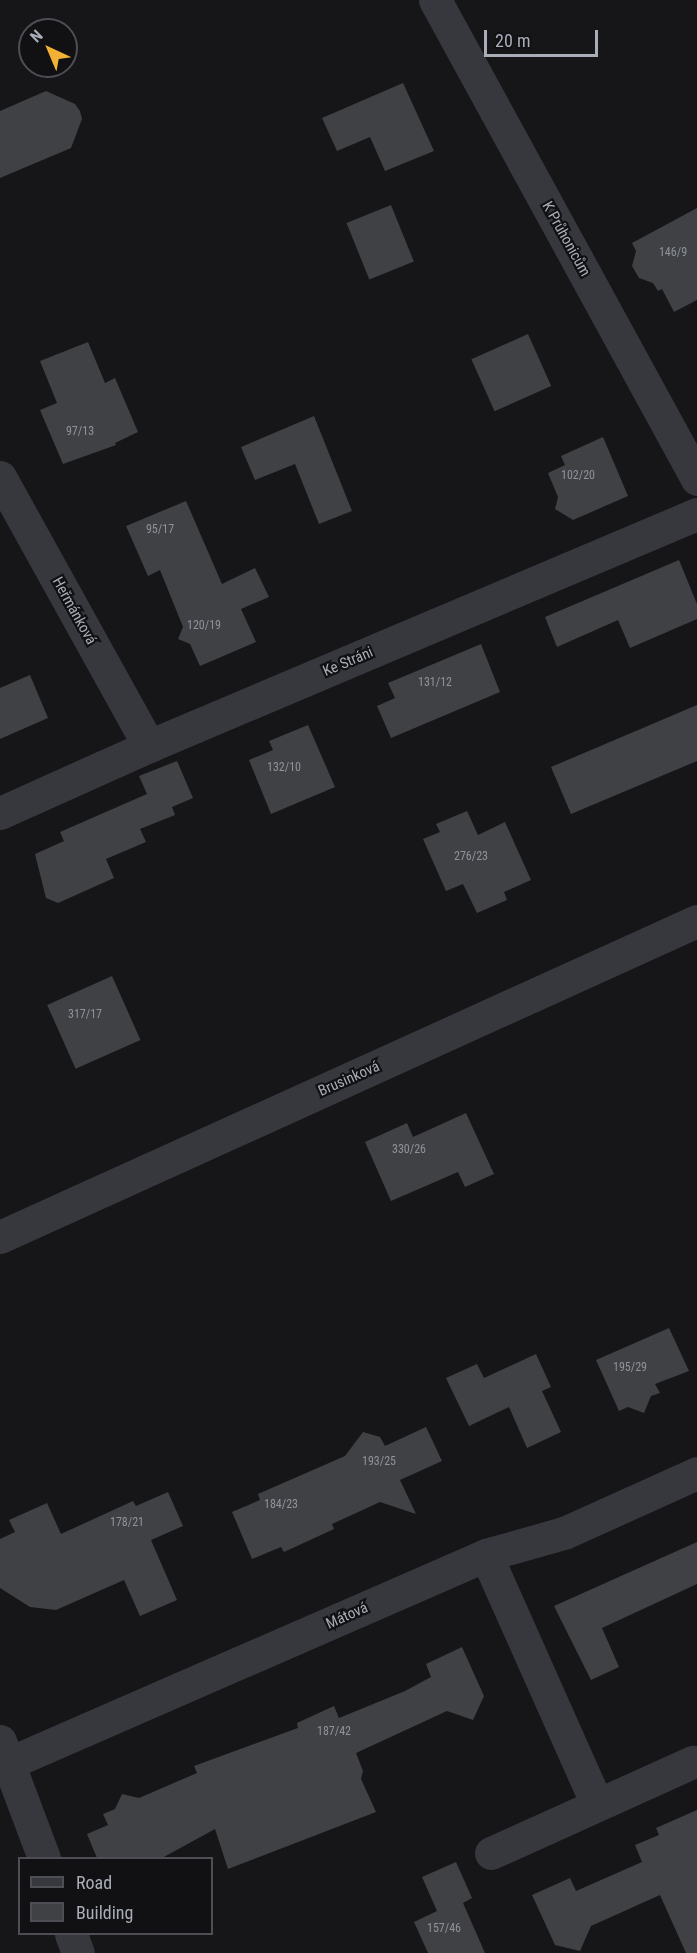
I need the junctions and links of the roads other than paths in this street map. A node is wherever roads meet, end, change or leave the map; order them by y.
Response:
1 (435, 0) edge
2 (0, 477) edge
3 (697, 479) edge
4 (697, 514) edge
5 (149, 746) junction
6 (0, 813) edge
7 (697, 921) edge
8 (0, 1237) edge
9 (697, 1473) edge
10 (486, 1555) junction
11 (3, 1757) edge
12 (693, 1762) dead end
13 (597, 1804) junction
14 (491, 1853) dead end
15 (44, 1857) edge
16 (71, 1935) edge
17 (78, 1953) edge

1 - 3 street, K Průhonicům
2 - 5 street, Heřmánková
4 - 5 street, Ke Stráni
5 - 6 street, Ke Stráni
7 - 8 street, Brusinková
9 - 10 street, Mátová
10 - 11 street, Mátová
10 - 13 street
11 - 15 street
12 - 13 street
13 - 14 street
16 - 17 street

